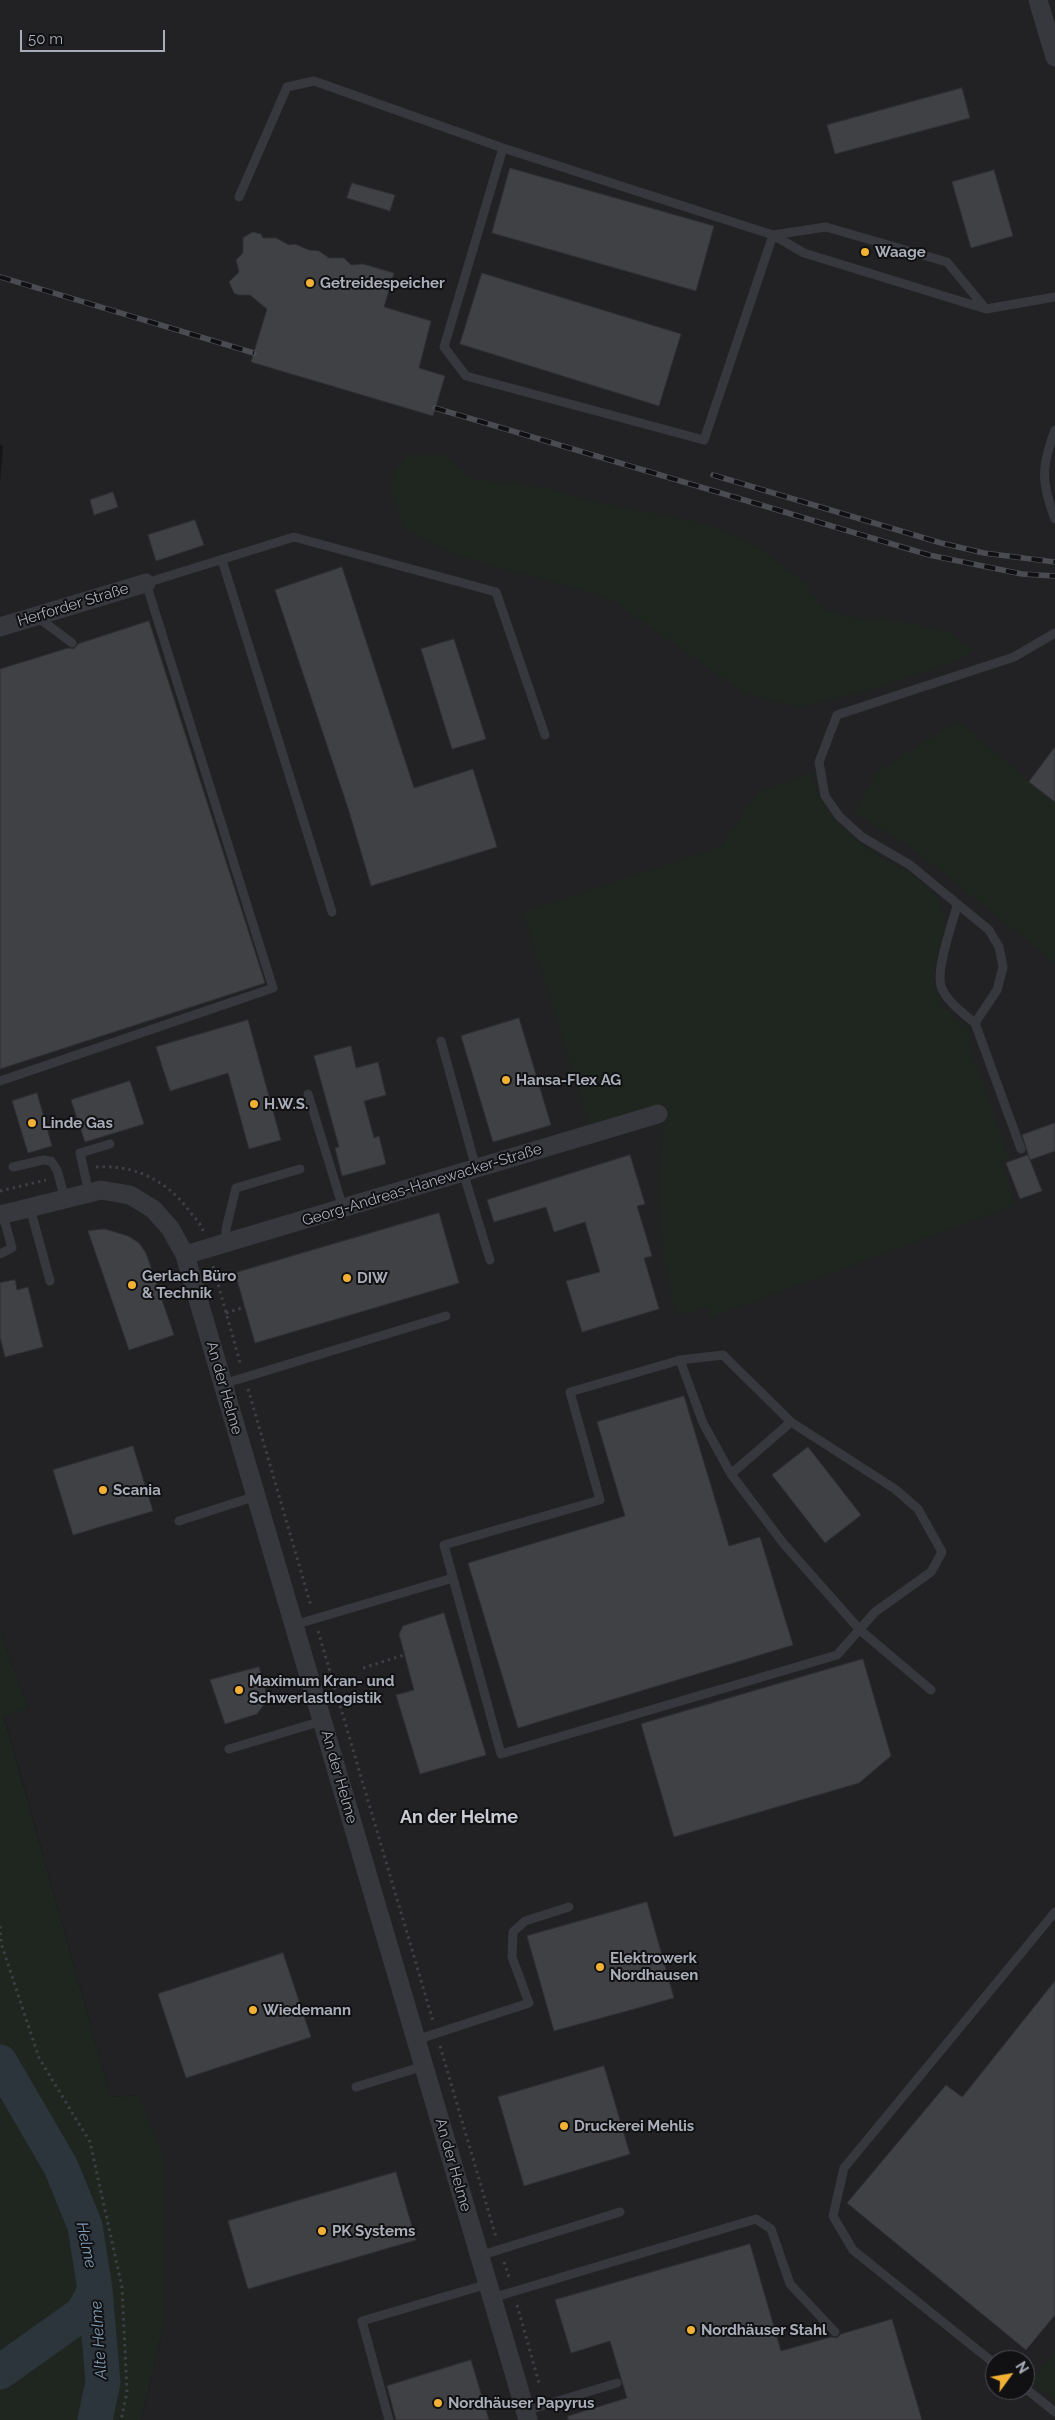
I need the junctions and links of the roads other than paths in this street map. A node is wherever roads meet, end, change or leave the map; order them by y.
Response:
1 (1038, 0) edge
2 (1055, 56) edge
3 (503, 148) junction
4 (239, 196) dead end
5 (773, 235) junction
6 (1055, 297) edge
7 (986, 309) junction
8 (1055, 430) edge
9 (1055, 519) edge
10 (222, 560) junction
11 (146, 583) junction
12 (36, 616) junction
13 (0, 627) edge
14 (1055, 633) edge
15 (72, 644) dead end
16 (545, 735) dead end
17 (957, 906) junction
18 (332, 912) dead end
19 (975, 1023) junction
20 (441, 1041) dead end
21 (0, 1081) edge
22 (308, 1094) dead end
23 (658, 1114) dead end
24 (110, 1144) dead end
25 (1021, 1149) dead end
26 (13, 1167) dead end
27 (300, 1169) dead end
28 (470, 1170) junction
29 (88, 1193) junction
30 (65, 1199) junction
31 (30, 1208) junction
32 (343, 1208) junction
33 (2, 1215) edge
34 (226, 1243) junction
35 (0, 1254) edge
36 (185, 1255) junction
37 (490, 1260) dead end
38 (50, 1281) dead end
39 (446, 1316) dead end
40 (680, 1360) junction
41 (223, 1384) junction
42 (791, 1422) junction
43 (731, 1474) junction
44 (256, 1496) junction
45 (179, 1522) dead end
46 (453, 1578) junction
47 (294, 1624) junction
48 (860, 1630) junction
49 (931, 1690) dead end
50 (322, 1721) junction
51 (229, 1748) dead end
52 (569, 1907) dead end
53 (1055, 1912) edge
54 (416, 2040) junction
55 (424, 2066) junction
56 (356, 2087) dead end
57 (620, 2212) dead end
58 (479, 2256) junction
59 (490, 2291) junction
60 (834, 2332) dead end
61 (985, 2356) edge
62 (617, 2382) dead end
63 (1035, 2396) edge
64 (1055, 2412) edge
65 (526, 2415) edge
66 (389, 2420) edge

1 - 2 street
3 - 4 lane
3 - 5 lane
3 - 5 lane
5 - 7 lane
5 - 7 lane
6 - 7 lane
8 - 9 lane
10 - 11 lane
10 - 16 lane
10 - 18 lane
11 - 12 street, Herforder Straße
11 - 21 lane
12 - 13 street, Herforder Straße
12 - 15 lane
14 - 17 lane
17 - 19 lane
17 - 19 lane
19 - 25 lane
20 - 28 lane
22 - 32 lane
23 - 28 street, Georg-Andreas-Hanewacker-Straße
24 - 29 lane
26 - 30 lane
27 - 34 lane
28 - 32 street, Georg-Andreas-Hanewacker-Straße
28 - 37 lane
29 - 30 street, An der Helme
29 - 36 street, An der Helme
30 - 31 street, An der Helme
31 - 33 street, An der Helme
31 - 38 lane
32 - 34 street, Georg-Andreas-Hanewacker-Straße
33 - 35 lane
34 - 36 street, Georg-Andreas-Hanewacker-Straße
36 - 41 street, An der Helme
39 - 41 lane
40 - 42 lane
40 - 43 lane
40 - 46 lane
41 - 44 street, An der Helme
42 - 43 lane
42 - 48 lane
43 - 48 lane
44 - 45 lane
44 - 47 street, An der Helme
46 - 47 lane
46 - 48 lane
47 - 50 street, An der Helme
48 - 49 lane
50 - 51 lane
50 - 54 street, An der Helme
52 - 54 lane
53 - 61 lane
54 - 55 street, An der Helme
55 - 56 lane
55 - 58 street, An der Helme
57 - 58 lane
58 - 59 street, An der Helme
59 - 60 lane
59 - 65 street, An der Helme
59 - 66 lane
62 - 65 lane
63 - 64 lane

